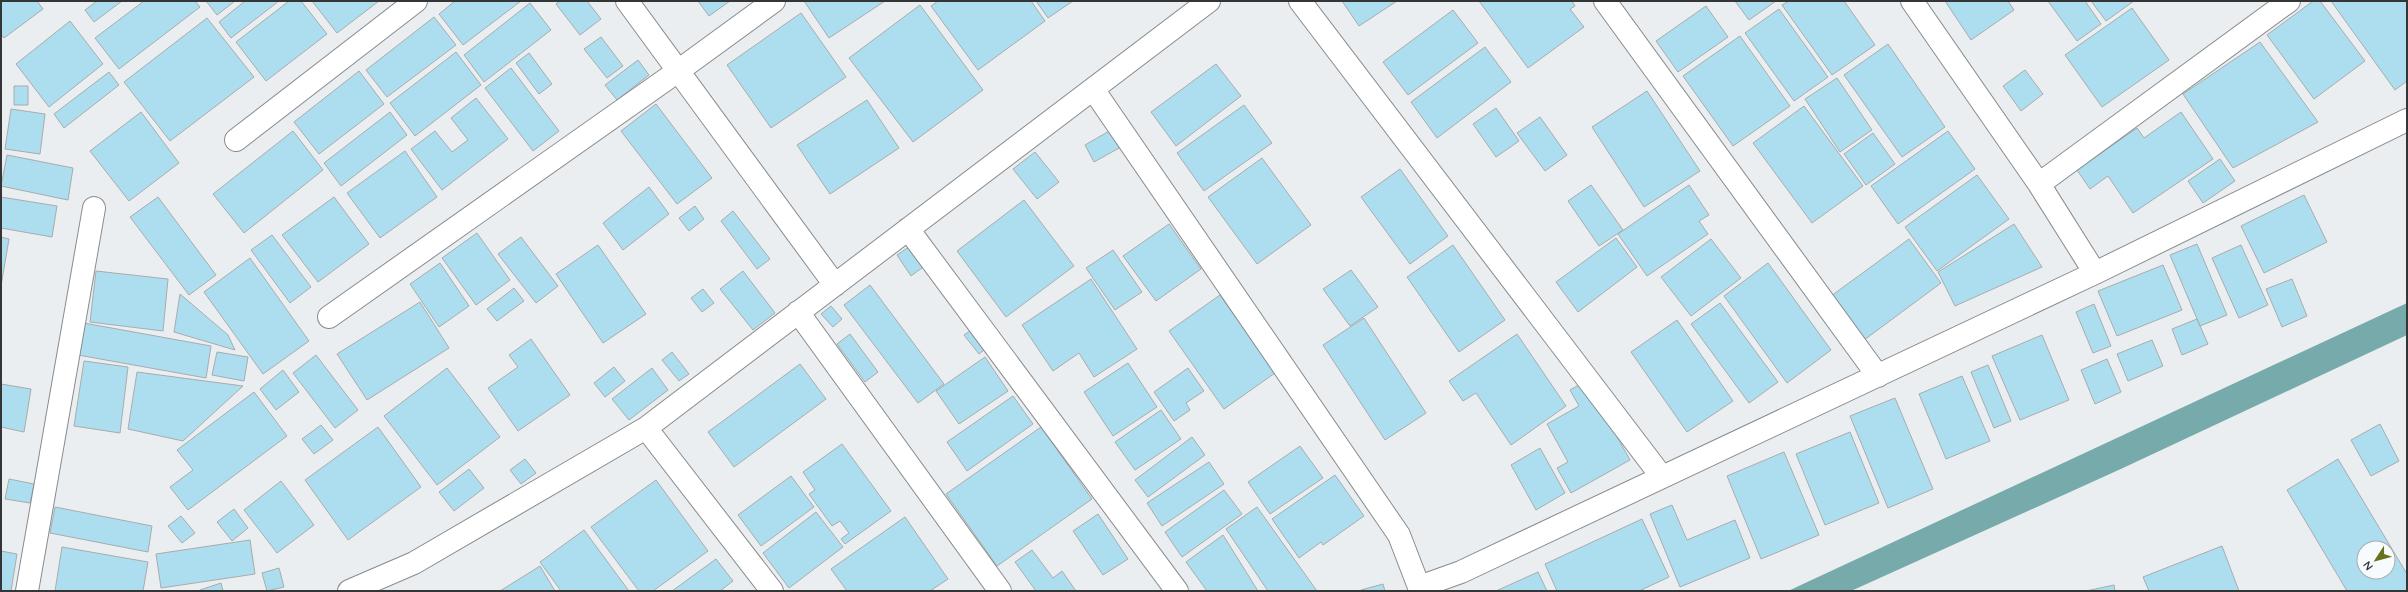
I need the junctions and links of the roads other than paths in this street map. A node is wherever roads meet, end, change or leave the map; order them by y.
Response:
1 (416, 1) edge
2 (627, 1) edge
3 (774, 1) edge
4 (1209, 1) edge
5 (1300, 1) edge
6 (1605, 1) edge
7 (1912, 1) edge
8 (2289, 1) edge
9 (678, 71) junction
10 (1093, 89) junction
11 (2407, 120) edge
12 (236, 140) dead end
13 (2039, 184) junction
14 (94, 208) dead end
15 (908, 229) junction
16 (2095, 273) junction
17 (835, 285) junction
18 (798, 312) junction
19 (329, 317) dead end
20 (1878, 376) junction
21 (646, 428) junction
22 (1662, 477) junction
23 (358, 589) edge
24 (1420, 589) edge
25 (27, 591) edge
26 (772, 591) edge
27 (1000, 591) edge
28 (1176, 591) edge

1 - 12 street
2 - 9 street
3 - 9 street
4 - 10 street
5 - 22 street
6 - 20 street
7 - 13 street
8 - 13 street
9 - 17 street
9 - 19 street
10 - 15 street
10 - 24 street
11 - 16 street
13 - 16 street
14 - 25 street
15 - 17 street
15 - 28 street
16 - 20 street
17 - 18 street
18 - 21 street
18 - 27 street
20 - 22 street
21 - 23 street
21 - 26 street
22 - 24 street

